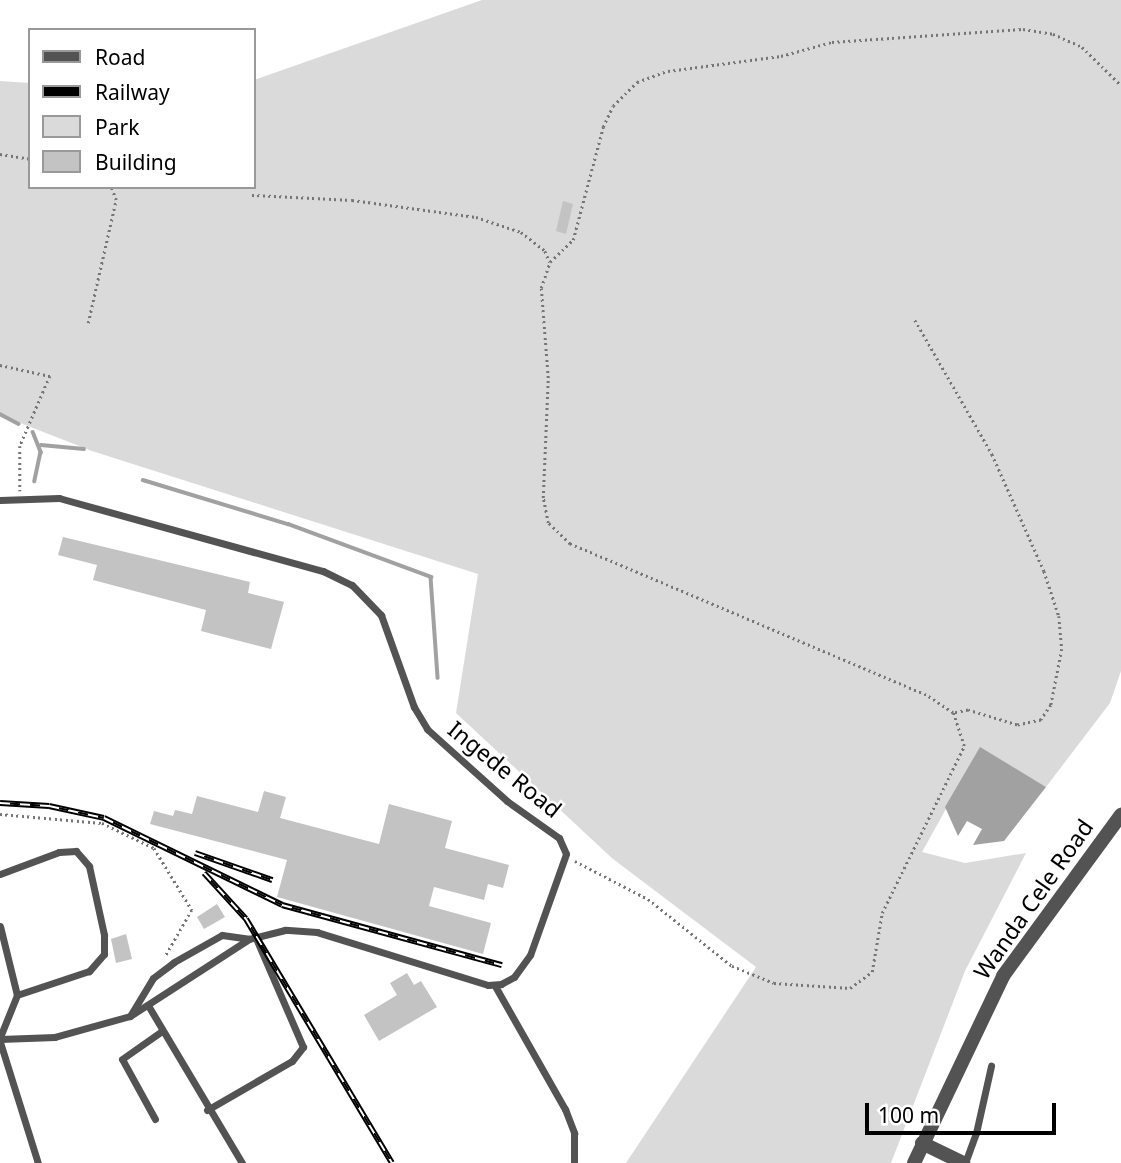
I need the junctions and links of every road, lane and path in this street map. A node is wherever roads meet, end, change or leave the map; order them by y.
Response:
1 (1121, 85) edge
2 (0, 154) edge
3 (28, 159) edge
4 (112, 189) edge
5 (252, 195) dead end
6 (550, 262) junction
7 (915, 320) dead end
8 (88, 324) dead end
9 (0, 365) edge
10 (20, 498) junction
11 (0, 500) edge
12 (953, 713) junction
13 (0, 814) edge
14 (1121, 815) edge
15 (566, 856) junction
16 (0, 874) edge
17 (0, 926) edge
18 (252, 937) junction
19 (153, 978) junction
20 (495, 986) junction
21 (17, 995) junction
22 (149, 1007) junction
23 (130, 1016) junction
24 (162, 1031) junction
25 (0, 1040) edge
26 (991, 1066) dead end
27 (206, 1110) junction
28 (155, 1119) dead end
29 (922, 1143) junction
30 (38, 1163) edge
31 (242, 1163) edge
32 (574, 1163) edge
33 (914, 1163) edge
34 (964, 1163) edge

1 - 6 path
2 - 3 path
4 - 8 path
5 - 6 path
6 - 12 path
7 - 12 path
9 - 10 path
10 - 11 lane, Ingede Road
10 - 15 lane, Ingede Road
12 - 15 path
13 - 19 path
14 - 29 street, Wanda Cele Road
15 - 20 lane
16 - 21 lane
17 - 21 lane
18 - 19 lane
18 - 20 lane
18 - 22 lane
18 - 27 lane
19 - 23 lane
20 - 32 lane
21 - 25 lane
22 - 23 lane
22 - 24 lane
23 - 25 lane
24 - 27 lane
24 - 28 lane
25 - 30 lane
26 - 34 lane
27 - 31 lane
29 - 33 street, Wanda Cele Road
29 - 34 street

